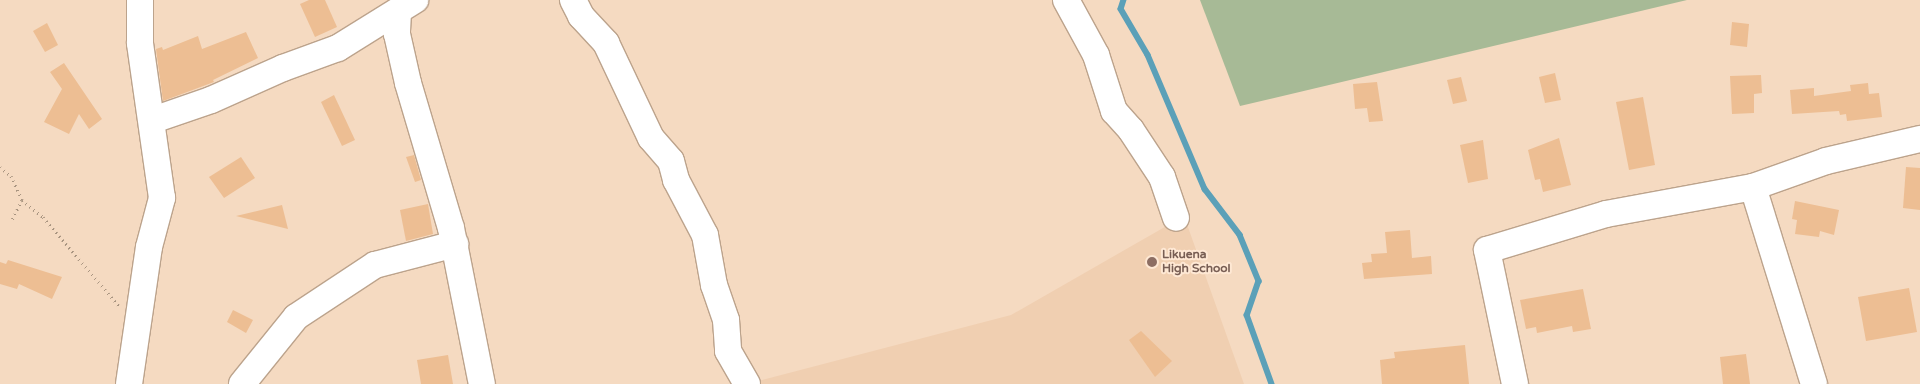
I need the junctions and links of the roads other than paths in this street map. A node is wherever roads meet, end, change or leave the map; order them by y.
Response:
1 (140, 0) edge
2 (573, 0) edge
3 (1066, 0) edge
4 (406, 6) edge
5 (153, 120) junction
6 (1920, 138) edge
7 (1753, 187) junction
8 (1176, 218) dead end
9 (455, 244) junction
10 (130, 384) edge
11 (242, 384) edge
12 (482, 384) edge
13 (746, 384) edge
14 (1515, 384) edge
15 (1814, 384) edge

1 - 5 street
2 - 13 street
3 - 8 street
4 - 5 street
4 - 9 street
5 - 10 street
6 - 7 street
7 - 14 street
7 - 15 street
9 - 11 street
9 - 12 street

